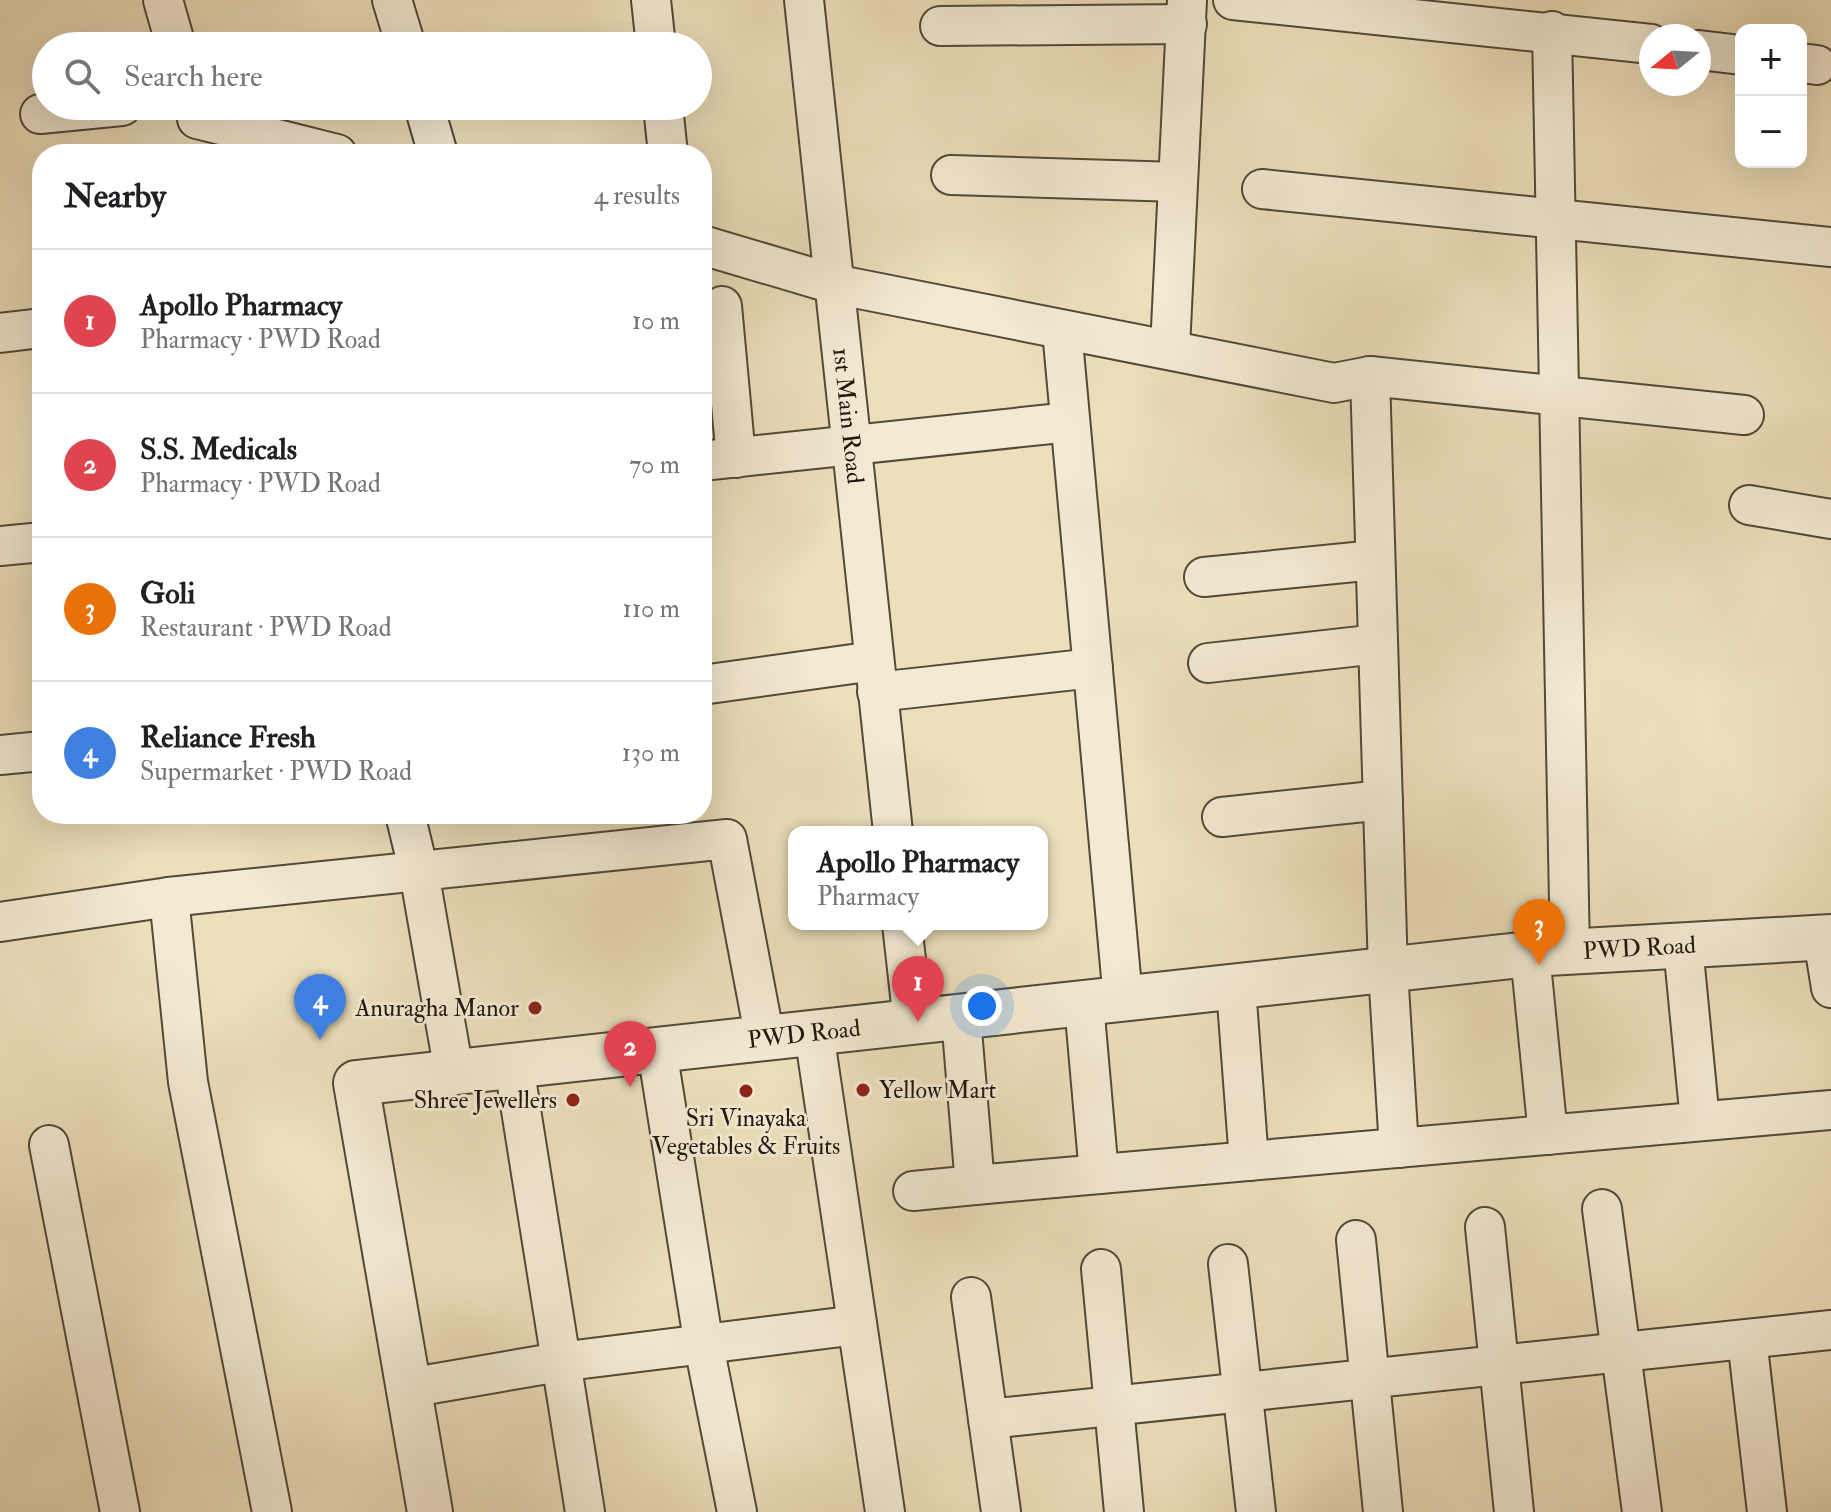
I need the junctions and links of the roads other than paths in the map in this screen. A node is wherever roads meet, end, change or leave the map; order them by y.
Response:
1 (163, 0) edge
2 (392, 0) edge
3 (651, 0) edge
4 (804, 0) edge
5 (1233, 0) edge
6 (1187, 12) edge
7 (940, 26) dead end
8 (1552, 31) junction
9 (172, 32) edge
10 (402, 32) edge
11 (654, 32) edge
12 (1639, 42) edge
13 (1711, 51) edge
14 (1735, 54) edge
15 (428, 120) edge
16 (664, 120) edge
17 (199, 126) edge
18 (288, 144) edge
19 (435, 144) edge
20 (667, 144) edge
21 (951, 175) dead end
22 (1178, 182) junction
23 (1262, 189) dead end
24 (1556, 219) junction
25 (1831, 247) edge
26 (712, 248) edge
27 (834, 284) junction
28 (722, 306) dead end
29 (32, 329) edge
30 (1062, 330) junction
31 (0, 333) edge
32 (1170, 348) junction
33 (1370, 376) junction
34 (1559, 398) junction
35 (1744, 415) dead end
36 (1070, 422) junction
37 (852, 447) junction
38 (719, 460) edge
39 (1749, 505) dead end
40 (1831, 519) edge
41 (32, 543) edge
42 (0, 546) edge
43 (1375, 560) junction
44 (1204, 577) dead end
45 (1378, 644) junction
46 (1208, 663) dead end
47 (1093, 668) junction
48 (876, 676) junction
49 (712, 684) edge
50 (32, 752) edge
51 (0, 755) edge
52 (1383, 800) junction
53 (1222, 817) dead end
54 (407, 824) edge
55 (892, 826) edge
56 (419, 872) junction
57 (169, 897) junction
58 (0, 922) edge
59 (903, 930) edge
60 (1827, 938) edge
61 (1683, 946) junction
62 (1550, 954) junction
63 (1388, 971) junction
64 (1236, 988) junction
65 (1831, 988) edge
66 (1104, 1002) junction
67 (961, 1018) junction
68 (913, 1022) junction
69 (814, 1033) junction
70 (765, 1039) junction
71 (657, 1050) junction
72 (514, 1066) junction
73 (454, 1072) junction
74 (1831, 1110) edge
75 (1700, 1121) junction
76 (1548, 1135) junction
77 (49, 1145) dead end
78 (1399, 1148) junction
79 (1249, 1161) junction
80 (1099, 1174) junction
81 (975, 1185) junction
82 (913, 1191) dead end
83 (1602, 1209) dead end
84 (1485, 1227) dead end
85 (1356, 1240) dead end
86 (1228, 1264) dead end
87 (1101, 1269) dead end
88 (971, 1297) dead end
89 (857, 1325) junction
90 (1831, 1330) edge
91 (1747, 1339) junction
92 (704, 1346) junction
93 (1621, 1352) junction
94 (559, 1362) junction
95 (1498, 1365) junction
96 (1370, 1379) junction
97 (408, 1388) junction
98 (1243, 1392) junction
99 (1113, 1406) junction
100 (988, 1419) junction
101 (120, 1512) edge
102 (272, 1512) edge
103 (430, 1512) edge
104 (585, 1512) edge
105 (737, 1512) edge
106 (885, 1512) edge
107 (1001, 1512) edge
108 (1124, 1512) edge
109 (1256, 1512) edge
110 (1383, 1512) edge
111 (1514, 1512) edge
112 (1642, 1512) edge
113 (1767, 1512) edge

1 - 9 street
2 - 10 street
3 - 11 street
4 - 27 street, 1st Main Road
5 - 8 street
6 - 7 street
6 - 22 street
8 - 12 street
8 - 24 street
13 - 14 street
15 - 19 street
16 - 20 street
17 - 18 street
21 - 22 street
22 - 32 street
23 - 24 street
24 - 25 street
24 - 34 street
26 - 27 street
27 - 30 street
27 - 37 street, 1st Main Road
28 - 38 street
29 - 31 street
30 - 32 street
30 - 36 street
32 - 33 street
33 - 34 street
33 - 43 street
34 - 35 street
34 - 62 street
36 - 37 street
36 - 47 street
37 - 38 street
37 - 48 street, 1st Main Road
39 - 40 street
41 - 42 street
43 - 44 street
43 - 45 street
45 - 46 street
45 - 52 street
47 - 48 street
47 - 66 street
48 - 49 street
48 - 55 street, 1st Main Road
50 - 51 street
52 - 53 street
52 - 63 street
54 - 56 street
56 - 57 street
56 - 70 street
56 - 73 street
57 - 58 street
57 - 102 street
59 - 68 street
60 - 61 street, PWD Road
60 - 65 street
61 - 62 street, PWD Road
61 - 75 street
62 - 63 street, PWD Road
62 - 76 street
63 - 64 street, PWD Road
63 - 78 street
64 - 66 street, PWD Road
64 - 79 street
66 - 67 street, PWD Road
66 - 80 street
67 - 68 street, PWD Road
67 - 81 street
68 - 69 street, PWD Road
69 - 70 street, PWD Road
69 - 89 street
70 - 71 street, PWD Road
71 - 72 street, PWD Road
71 - 92 street
72 - 73 street, PWD Road
72 - 94 street
73 - 97 street, PWD Road
74 - 75 street
75 - 76 street
76 - 78 street
77 - 101 street
78 - 79 street
79 - 80 street
80 - 81 street
81 - 82 street
83 - 93 street
84 - 95 street
85 - 96 street
86 - 98 street
87 - 99 street
88 - 100 street
89 - 92 street
89 - 106 street
90 - 91 street
91 - 93 street
91 - 113 street
92 - 94 street
92 - 105 street
93 - 95 street
93 - 112 street
94 - 97 street
94 - 104 street
95 - 96 street
95 - 111 street
96 - 98 street
96 - 110 street
97 - 103 street, PWD Road
98 - 99 street
98 - 109 street
99 - 100 street
99 - 108 street
100 - 107 street

